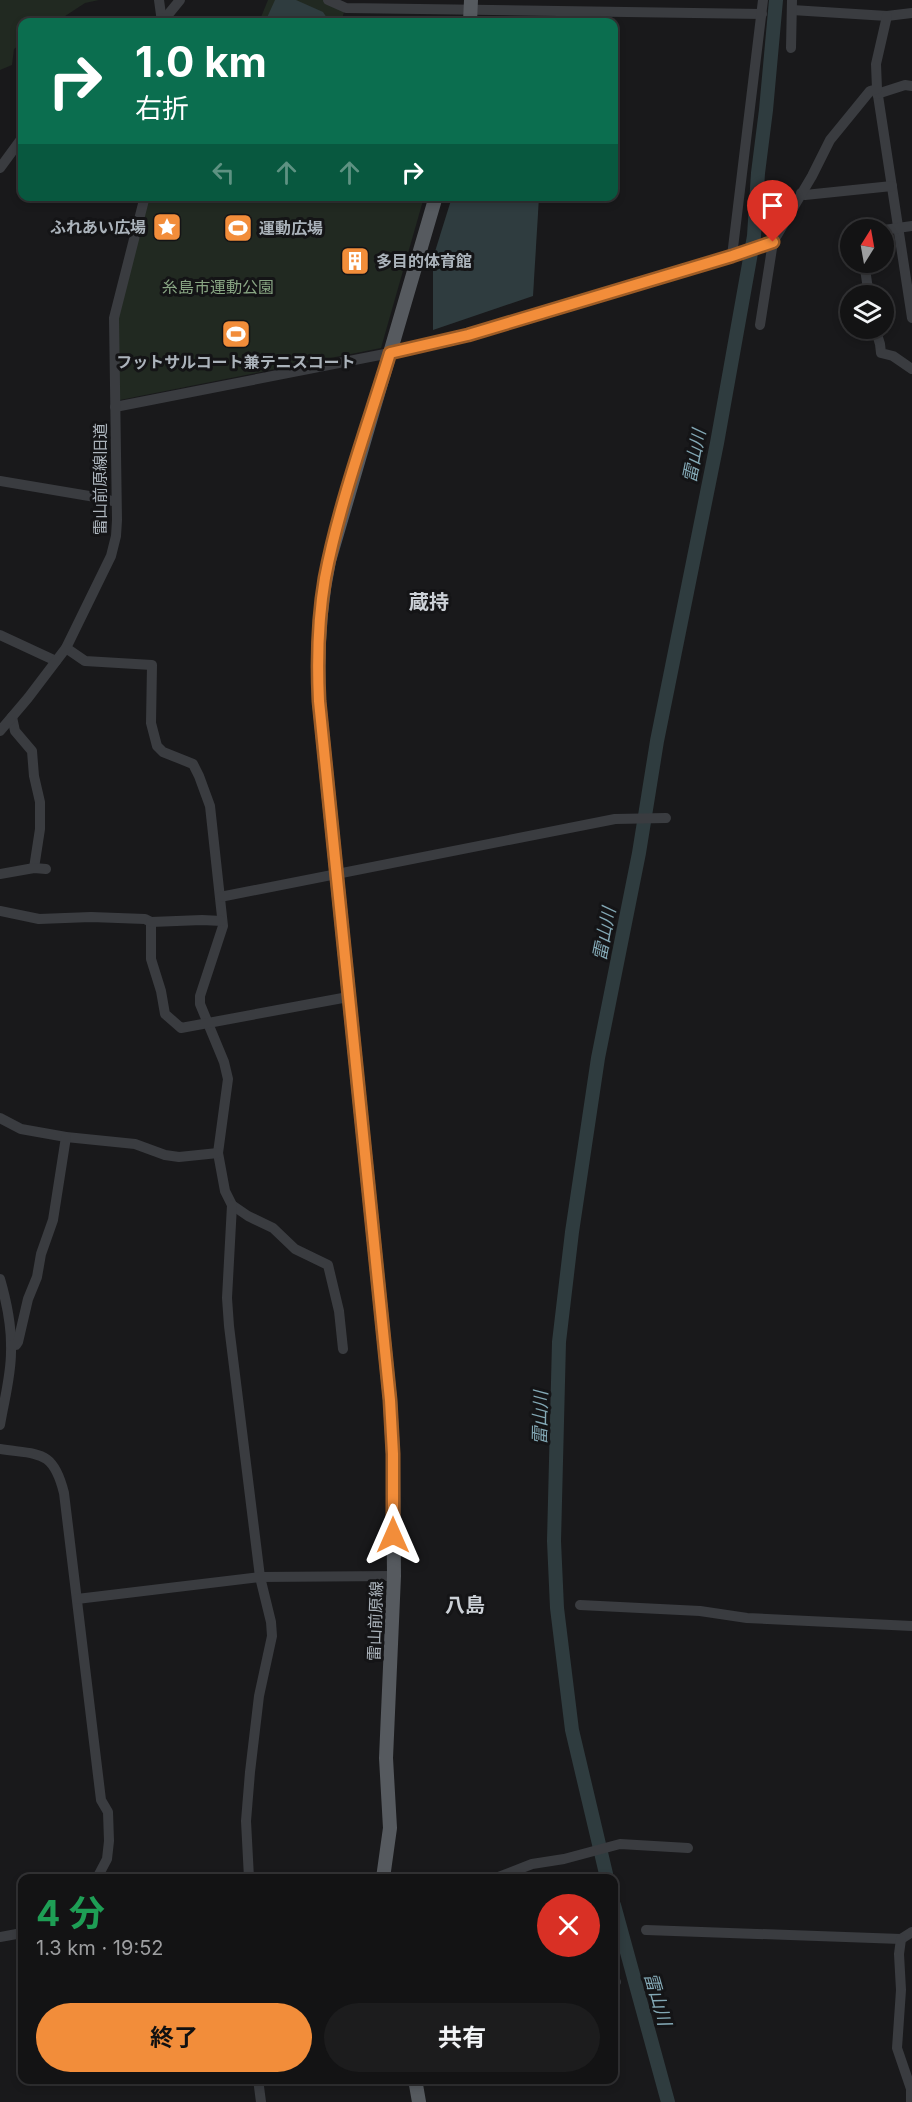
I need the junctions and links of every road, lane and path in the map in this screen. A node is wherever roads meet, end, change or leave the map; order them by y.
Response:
1 (159, 0) edge
2 (180, 0) edge
3 (328, 0) edge
4 (763, 0) edge
5 (845, 0) edge
6 (792, 5) edge
7 (471, 11) edge
8 (844, 12) junction
9 (912, 13) edge
10 (762, 14) junction
11 (887, 16) junction
12 (161, 18) edge
13 (165, 18) edge
14 (791, 48) dead end
15 (912, 86) edge
16 (877, 91) junction
17 (18, 143) edge
18 (0, 168) edge
19 (892, 186) junction
20 (801, 193) junction
21 (144, 201) edge
22 (435, 201) edge
23 (912, 226) edge
24 (899, 227) junction
25 (894, 228) edge
26 (770, 242) junction
27 (734, 255) junction
28 (912, 318) edge
29 (760, 325) dead end
30 (878, 339) edge
31 (390, 353) junction
32 (912, 369) edge
33 (115, 407) junction
34 (0, 481) edge
35 (116, 502) junction
36 (0, 635) edge
37 (66, 648) junction
38 (56, 661) junction
39 (12, 717) junction
40 (0, 731) edge
41 (666, 818) dead end
42 (34, 868) junction
43 (46, 869) dead end
44 (0, 874) edge
45 (336, 874) junction
46 (220, 897) junction
47 (0, 911) edge
48 (222, 921) junction
49 (151, 922) junction
50 (348, 997) junction
51 (207, 1023) junction
52 (0, 1118) edge
53 (66, 1137) junction
54 (218, 1153) junction
55 (232, 1205) junction
56 (0, 1278) edge
57 (11, 1345) junction
58 (343, 1348) dead end
59 (0, 1425) edge
60 (0, 1449) edge
61 (393, 1576) junction
62 (260, 1577) junction
63 (77, 1599) junction
64 (580, 1605) dead end
65 (912, 1626) edge
66 (688, 1848) dead end
67 (99, 1874) edge
68 (249, 1874) edge
69 (384, 1874) edge
70 (506, 1874) edge
71 (646, 1930) dead end
72 (912, 1932) edge
73 (18, 1934) edge
74 (0, 1938) edge
75 (901, 1939) junction
76 (259, 2084) edge
77 (416, 2084) edge
78 (261, 2102) edge
79 (419, 2102) edge
80 (911, 2102) edge

1 - 12 street
2 - 13 street
3 - 7 street
4 - 10 street
5 - 8 street
6 - 8 street
6 - 14 street
7 - 10 street
8 - 11 street
9 - 11 street
10 - 27 street
11 - 16 street
15 - 16 street
16 - 19 street
16 - 20 street
17 - 18 street
19 - 20 street
19 - 24 street
20 - 26 street
21 - 33 street, 雷山前原線旧道
22 - 31 main road, 雷山前原線
23 - 24 street
24 - 25 street
24 - 28 street
26 - 27 street
26 - 29 street
27 - 31 street
30 - 32 street
31 - 33 street
31 - 45 main road, 雷山前原線
33 - 35 street, 雷山前原線旧道
34 - 35 street
35 - 37 street, 雷山前原線旧道
36 - 38 street
37 - 38 street, 雷山前原線旧道
37 - 46 street
38 - 39 street, 雷山前原線旧道
39 - 40 street, 雷山前原線旧道
39 - 42 street
41 - 45 street
42 - 43 street
42 - 44 street
45 - 46 street
45 - 50 main road, 雷山前原線
46 - 48 street
47 - 49 street
48 - 49 street
48 - 51 street
49 - 51 street
50 - 51 street
50 - 61 main road, 雷山前原線
51 - 54 street
52 - 53 street
53 - 54 street
53 - 57 street
54 - 55 street
55 - 58 street
55 - 62 street
56 - 57 street
57 - 59 street
60 - 63 street
61 - 62 street
61 - 69 main road, 雷山前原線
62 - 63 street
62 - 68 street
63 - 67 street
64 - 65 street
66 - 70 street
71 - 75 street
72 - 75 street
73 - 74 street
75 - 80 street
76 - 78 street
77 - 79 main road

